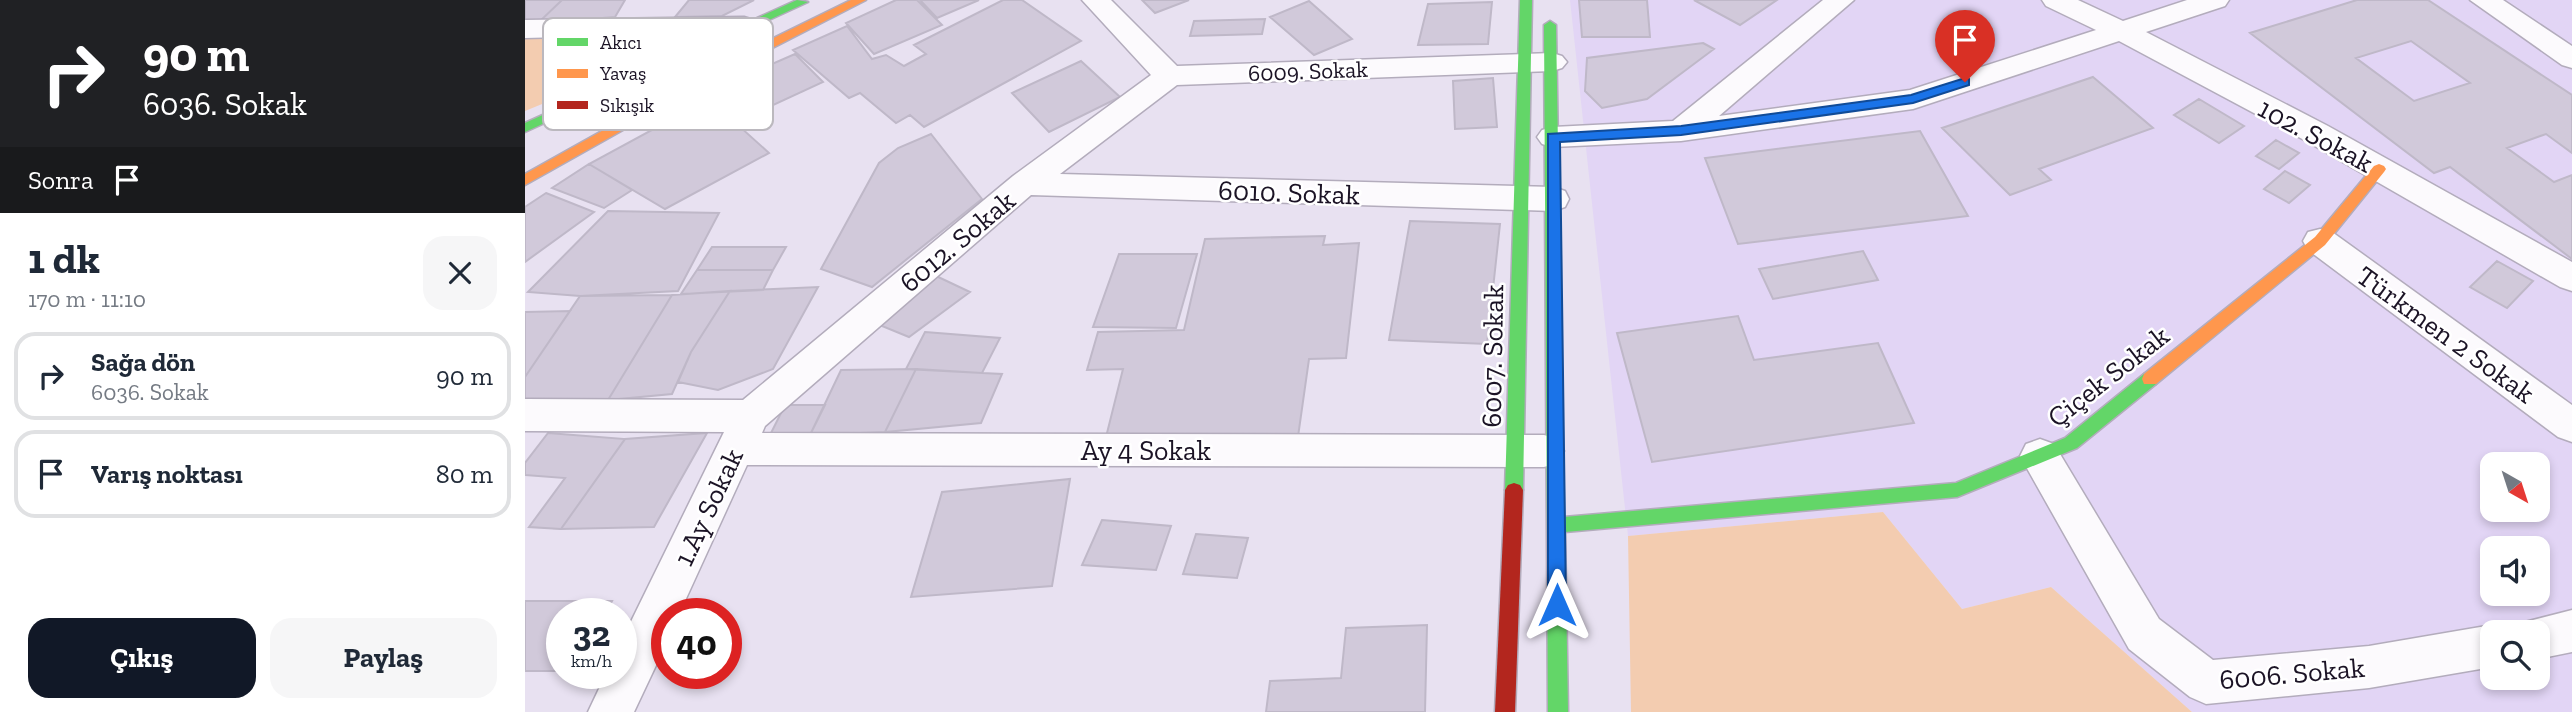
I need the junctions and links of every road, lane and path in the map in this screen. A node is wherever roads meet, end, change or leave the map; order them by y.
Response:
1 (647, 0) edge
2 (807, 0) edge
3 (860, 0) edge
4 (1096, 0) edge
5 (1526, 0) edge
6 (1840, 0) edge
7 (2056, 0) edge
8 (2215, 0) edge
9 (2484, 0) edge
10 (1549, 12) dead end
11 (633, 18) edge
12 (763, 18) edge
13 (525, 29) edge
14 (543, 29) edge
15 (2121, 30) junction
16 (773, 43) edge
17 (2564, 47) edge
18 (1539, 62) junction
19 (1170, 76) junction
20 (543, 120) edge
21 (525, 128) edge
22 (614, 130) edge
23 (1681, 131) junction
24 (1553, 137) junction
25 (2379, 169) junction
26 (525, 180) edge
27 (1024, 184) junction
28 (1521, 198) junction
29 (1554, 199) junction
30 (2320, 241) junction
31 (2572, 278) edge
32 (525, 415) edge
33 (2572, 426) edge
34 (743, 433) junction
35 (1556, 451) junction
36 (1516, 452) junction
37 (2041, 456) junction
38 (1556, 525) junction
39 (2572, 631) edge
40 (2550, 635) edge
41 (2480, 648) edge
42 (611, 712) edge
43 (1505, 712) edge
44 (1558, 712) edge

1 - 11 street
2 - 12 street
3 - 16 street
4 - 19 street
5 - 18 street, 6007. Sokak
6 - 23 street
7 - 15 street, 102. Sokak
8 - 15 street
9 - 17 street
10 - 18 street, 6007. Sokak
13 - 14 street
15 - 23 street
15 - 25 street, 102. Sokak
18 - 19 street, 6009. Sokak
18 - 24 street, 6007. Sokak
18 - 28 street, 6007. Sokak
19 - 27 street, 6012. Sokak
20 - 21 street
22 - 26 street
23 - 24 street
24 - 29 street, 6007. Sokak
25 - 30 street, Çiçek Sokak
25 - 31 street, 102. Sokak
27 - 28 street, 6010. Sokak
27 - 34 street, 6012. Sokak
28 - 29 street, 6010. Sokak
28 - 36 street, 6007. Sokak
29 - 35 street, 6007. Sokak
30 - 33 street, Türkmen 2 Sokak
30 - 37 street, Çiçek Sokak
32 - 34 street, Ay 4 Sokak
34 - 36 street, Ay 4 Sokak
34 - 42 street, 1.Ay Sokak
35 - 36 street, Ay 4 Sokak
35 - 38 street, 6007. Sokak
36 - 43 street, 6007. Sokak
37 - 38 street, Çiçek Sokak
37 - 41 street, 6006. Sokak
38 - 44 street, 6007. Sokak
39 - 40 street

